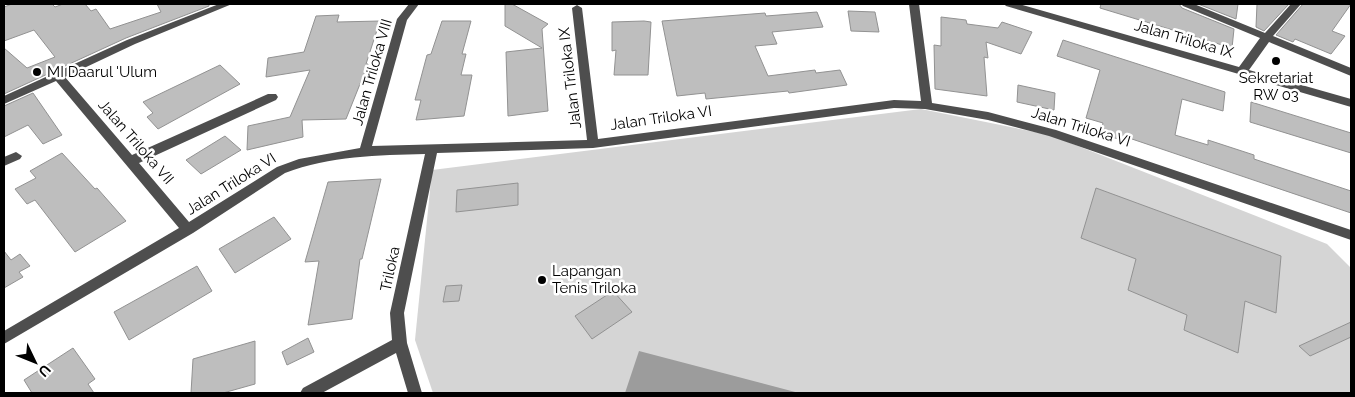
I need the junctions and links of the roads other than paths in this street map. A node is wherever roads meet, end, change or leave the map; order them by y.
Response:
1 (227, 4) edge
2 (414, 4) edge
3 (914, 4) edge
4 (1009, 4) edge
5 (1186, 4) edge
6 (1296, 4) edge
7 (576, 5) edge
8 (1266, 38) junction
9 (1242, 71) junction
10 (1351, 72) edge
11 (58, 76) junction
12 (272, 97) dead end
13 (4, 100) edge
14 (1351, 103) edge
15 (927, 104) junction
16 (593, 144) junction
17 (432, 150) junction
18 (365, 151) junction
19 (16, 156) dead end
20 (131, 161) junction
21 (4, 162) edge
22 (188, 229) junction
23 (1351, 235) edge
24 (4, 338) edge
25 (400, 343) junction
26 (308, 393) edge
27 (415, 393) edge

1 - 11 street
2 - 18 street, Jalan Triloka VIII
3 - 15 street
4 - 9 street, Jalan Triloka IX
5 - 8 street
6 - 8 street
7 - 16 street, Jalan Triloka IX
8 - 9 street
8 - 10 street
9 - 14 street, Jalan Triloka IX
11 - 13 street
11 - 20 street, Jalan Triloka VII
12 - 20 street
15 - 16 street, Jalan Triloka VI
15 - 23 street, Jalan Triloka VI
16 - 17 street, Jalan Triloka VI
17 - 18 street, Jalan Triloka VI
17 - 25 street, Triloka
18 - 22 street, Jalan Triloka VI
19 - 21 street
20 - 22 street, Jalan Triloka VII
22 - 24 street, Jalan Triloka VI
25 - 26 street
25 - 27 street, Triloka

